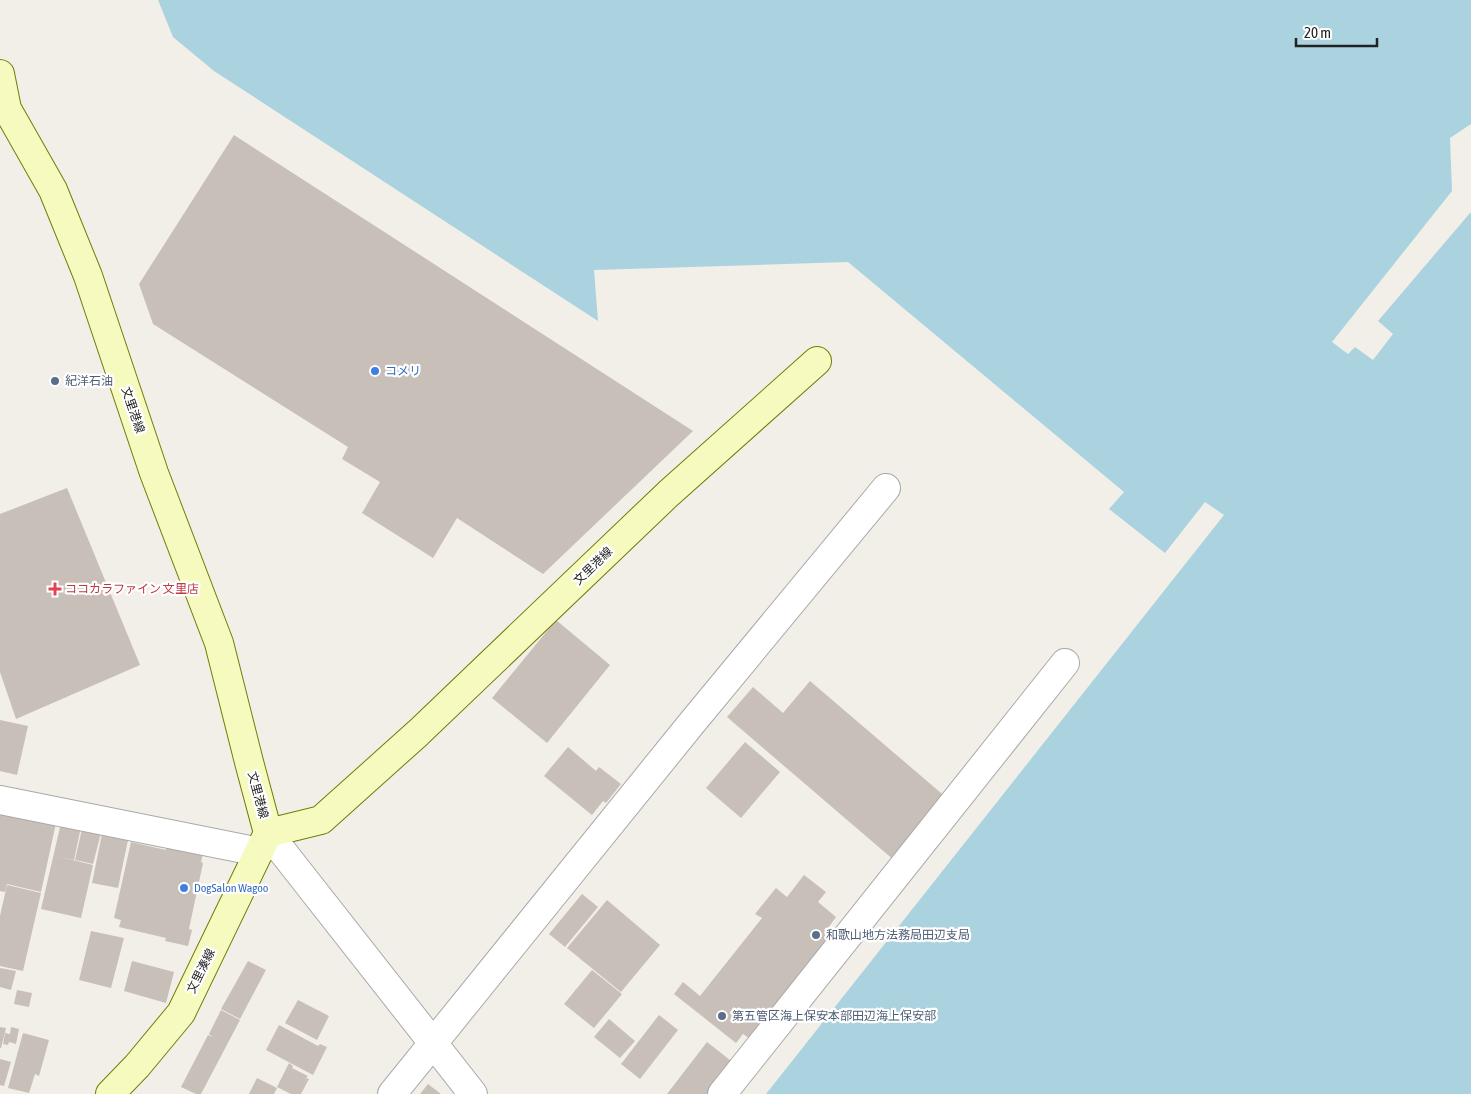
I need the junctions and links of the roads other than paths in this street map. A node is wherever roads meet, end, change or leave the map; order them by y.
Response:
1 (0, 74) edge
2 (4, 117) edge
3 (817, 361) dead end
4 (886, 488) dead end
5 (1065, 663) dead end
6 (0, 800) edge
7 (264, 842) junction
8 (433, 1042) junction
9 (110, 1094) edge
10 (392, 1094) edge
11 (473, 1094) edge
12 (722, 1094) edge

1 - 2 main road, 文里港線
2 - 7 main road, 文里港線
3 - 7 main road, 文里港線
4 - 8 street
5 - 12 street
6 - 7 street
7 - 8 street
7 - 9 main road, 文里湊線
8 - 10 street
8 - 11 street

